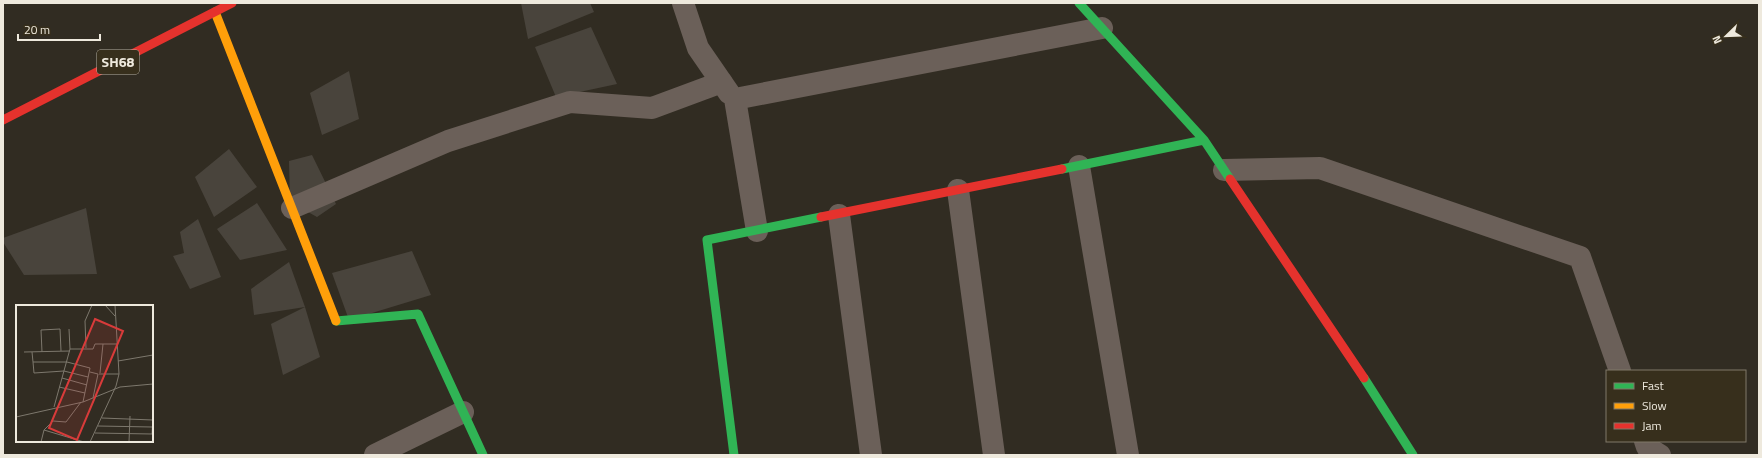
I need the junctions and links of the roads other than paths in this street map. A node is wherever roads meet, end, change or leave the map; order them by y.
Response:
1 (232, 3) edge
2 (683, 3) edge
3 (1079, 3) edge
4 (215, 12) junction
5 (1102, 28) junction
6 (722, 82) junction
7 (735, 102) junction
8 (3, 120) edge
9 (1204, 140) junction
10 (1079, 166) junction
11 (1224, 170) junction
12 (958, 190) junction
13 (292, 208) junction
14 (839, 215) junction
15 (757, 231) junction
16 (1620, 370) edge
17 (464, 412) junction
18 (1645, 442) edge
19 (375, 455) edge
20 (483, 455) edge
21 (734, 455) edge
22 (871, 455) edge
23 (994, 455) edge
24 (1128, 455) edge
25 (1413, 455) edge
26 (1660, 455) edge

1 - 4 street, SH68
2 - 6 street
3 - 5 street
4 - 8 street, SH68
4 - 13 street
5 - 7 street
5 - 9 street
6 - 7 street
6 - 13 street
7 - 15 street
9 - 10 street
9 - 11 street
10 - 12 street
10 - 24 street
11 - 16 street
11 - 25 street
12 - 14 street
12 - 23 street
13 - 17 street
14 - 15 street
14 - 22 street
15 - 21 street
17 - 19 street
17 - 20 street
18 - 26 street

